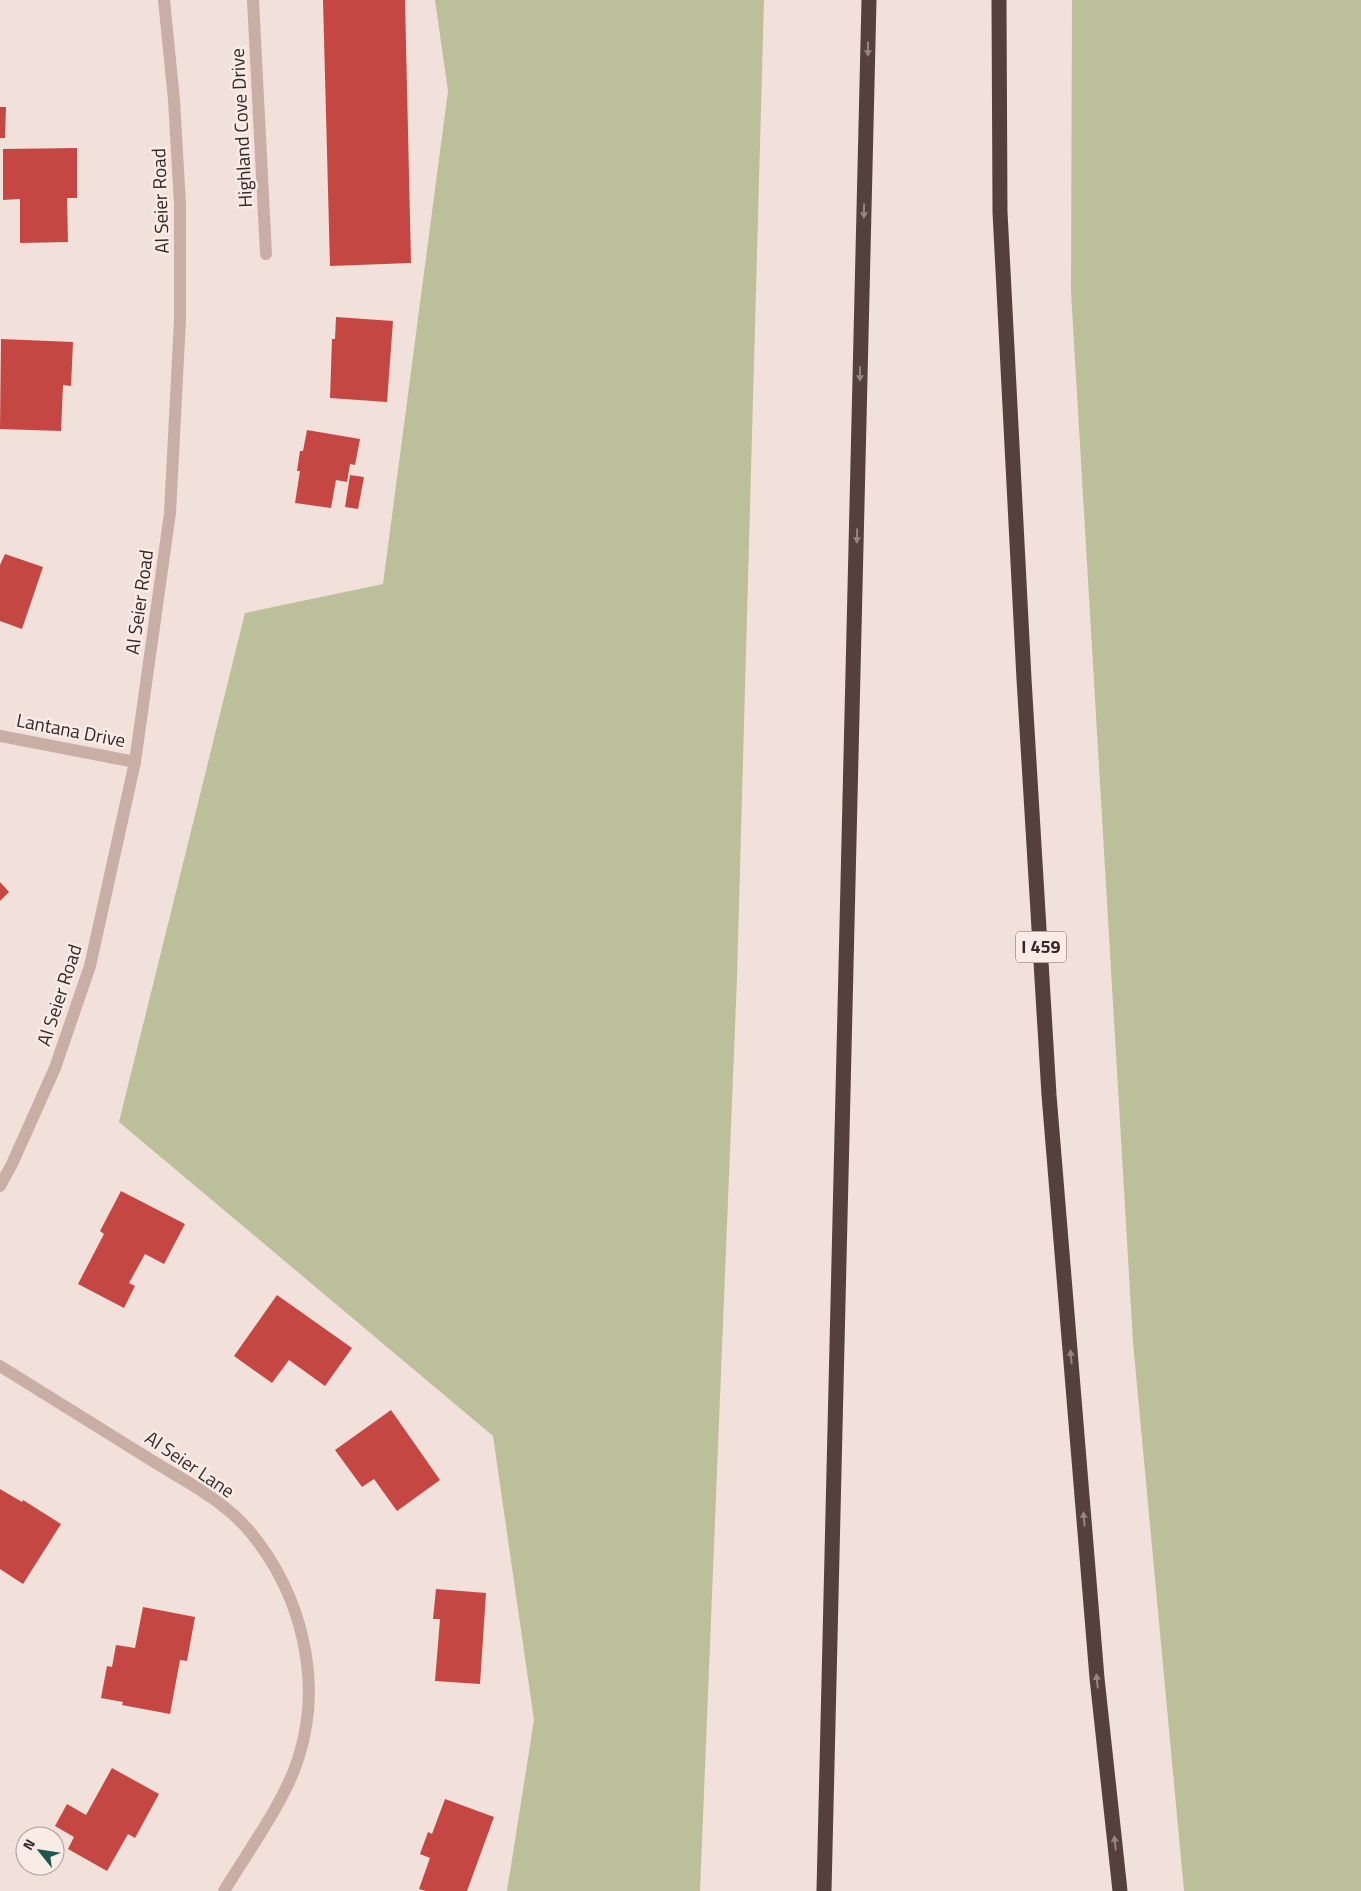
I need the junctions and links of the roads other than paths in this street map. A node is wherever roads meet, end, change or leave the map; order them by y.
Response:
1 (164, 0) edge
2 (253, 0) edge
3 (869, 0) edge
4 (998, 0) edge
5 (266, 254) dead end
6 (0, 736) edge
7 (134, 762) junction
8 (0, 1186) edge
9 (0, 1366) edge
10 (224, 1891) edge
11 (824, 1891) edge
12 (1120, 1891) edge

1 - 7 street, Al Seier Road
2 - 5 street, Highland Cove Drive
3 -> 11 highway
12 -> 4 highway, I 459
6 - 7 street, Lantana Drive
7 - 8 street, Al Seier Road
9 - 10 street, Al Seier Lane

